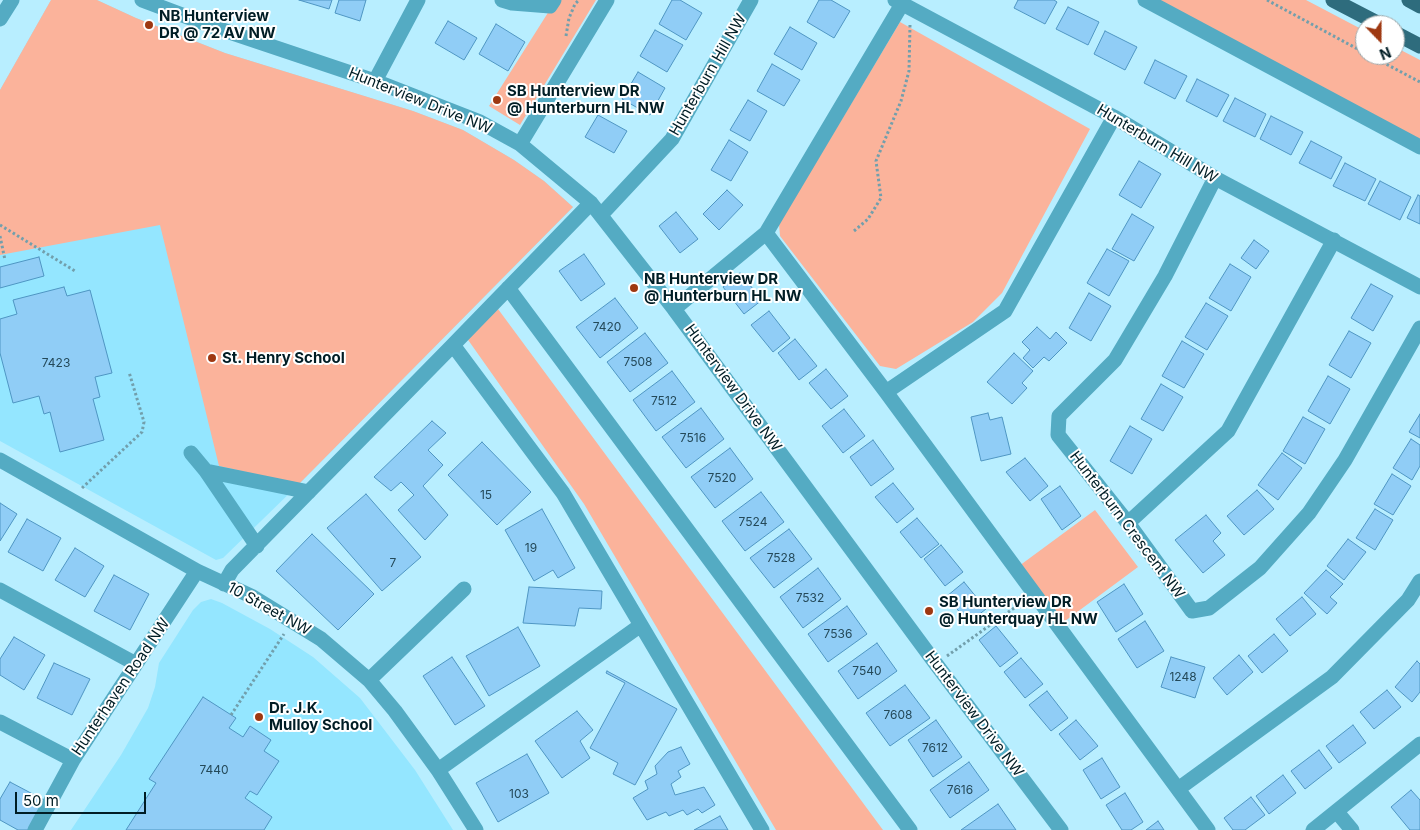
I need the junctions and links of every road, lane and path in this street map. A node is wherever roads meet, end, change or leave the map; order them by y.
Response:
1 (12, 0) edge
2 (142, 0) edge
3 (418, 0) edge
4 (502, 0) edge
5 (554, 0) edge
6 (607, 0) edge
7 (751, 0) edge
8 (1145, 0) edge
9 (1266, 0) edge
10 (1333, 0) edge
11 (1409, 0) edge
12 (902, 4) edge
13 (1420, 6) edge
14 (1362, 15) edge
15 (0, 19) edge
16 (1405, 38) edge
17 (1420, 46) edge
18 (1355, 48) edge
19 (1388, 65) edge
20 (375, 81) junction
21 (1420, 82) edge
22 (1114, 117) junction
23 (520, 144) junction
24 (1420, 147) edge
25 (1215, 178) junction
26 (596, 209) junction
27 (0, 225) edge
28 (854, 231) dead end
29 (766, 233) junction
30 (0, 236) edge
31 (1334, 240) junction
32 (5, 260) dead end
33 (75, 271) dead end
34 (1420, 287) edge
35 (508, 288) junction
36 (674, 309) junction
37 (1420, 328) edge
38 (453, 344) junction
39 (129, 372) dead end
40 (886, 392) junction
41 (191, 453) dead end
42 (0, 460) edge
43 (206, 471) junction
44 (80, 490) dead end
45 (309, 492) junction
46 (1128, 524) junction
47 (257, 546) junction
48 (197, 571) junction
49 (1420, 581) edge
50 (224, 584) junction
51 (0, 590) edge
52 (464, 590) dead end
53 (1034, 594) junction
54 (640, 625) junction
55 (286, 630) dead end
56 (958, 649) dead end
57 (136, 664) junction
58 (368, 680) junction
59 (231, 715) dead end
60 (0, 722) edge
61 (1420, 744) edge
62 (73, 760) junction
63 (438, 770) junction
64 (1178, 789) junction
65 (1337, 812) junction
66 (35, 830) edge
67 (476, 830) edge
68 (762, 830) edge
69 (910, 830) edge
70 (1061, 830) edge
71 (1208, 830) edge
72 (1313, 830) edge
73 (1352, 830) edge

1 - 15 street
2 - 20 street, Hunterview Drive NW
3 - 20 street
4 - 5 street
6 - 23 street
7 - 26 street, Hunterburn Hill NW
8 - 24 street
9 - 18 path
10 - 14 main road
11 - 13 main road
12 - 22 street, Hunterburn Hill NW
12 - 28 path
12 - 29 street
16 - 17 main road
19 - 21 path
20 - 23 street, Hunterview Drive NW
22 - 25 street, Hunterburn Hill NW
22 - 40 street
23 - 26 street, Hunterview Drive NW
25 - 31 street, Hunterburn Hill NW
25 - 46 street, Hunterburn Crescent NW
26 - 35 street, Hunterburn Hill NW
26 - 36 street, Hunterview Drive NW
27 - 33 path
29 - 36 street
29 - 40 street
30 - 32 path
31 - 34 street, Hunterburn Hill NW
31 - 46 street
35 - 38 street, Hunterburn Hill NW
35 - 69 street
36 - 70 street, Hunterview Drive NW
37 - 46 street, Hunterburn Crescent NW
38 - 45 street, Hunterburn Hill NW
38 - 54 street
39 - 44 path
40 - 53 street
41 - 43 street
42 - 48 street, 10 Street NW
43 - 45 street
43 - 47 street
45 - 47 street, Hunterburn Hill NW
47 - 50 street, Hunterburn Hill NW
48 - 50 street, 10 Street NW
48 - 57 street, Hunterhaven Road NW
49 - 64 street
50 - 58 street, 10 Street NW
51 - 57 street
52 - 58 street
53 - 56 path
53 - 64 street
54 - 63 street
54 - 68 street
55 - 59 path
57 - 62 street, Hunterhaven Road NW
58 - 63 street, 10 Street NW
60 - 62 street, Hunterhaven Road NW
61 - 65 street
62 - 66 street
63 - 67 street, 10 Street NW
64 - 71 street
65 - 72 street
65 - 73 street

